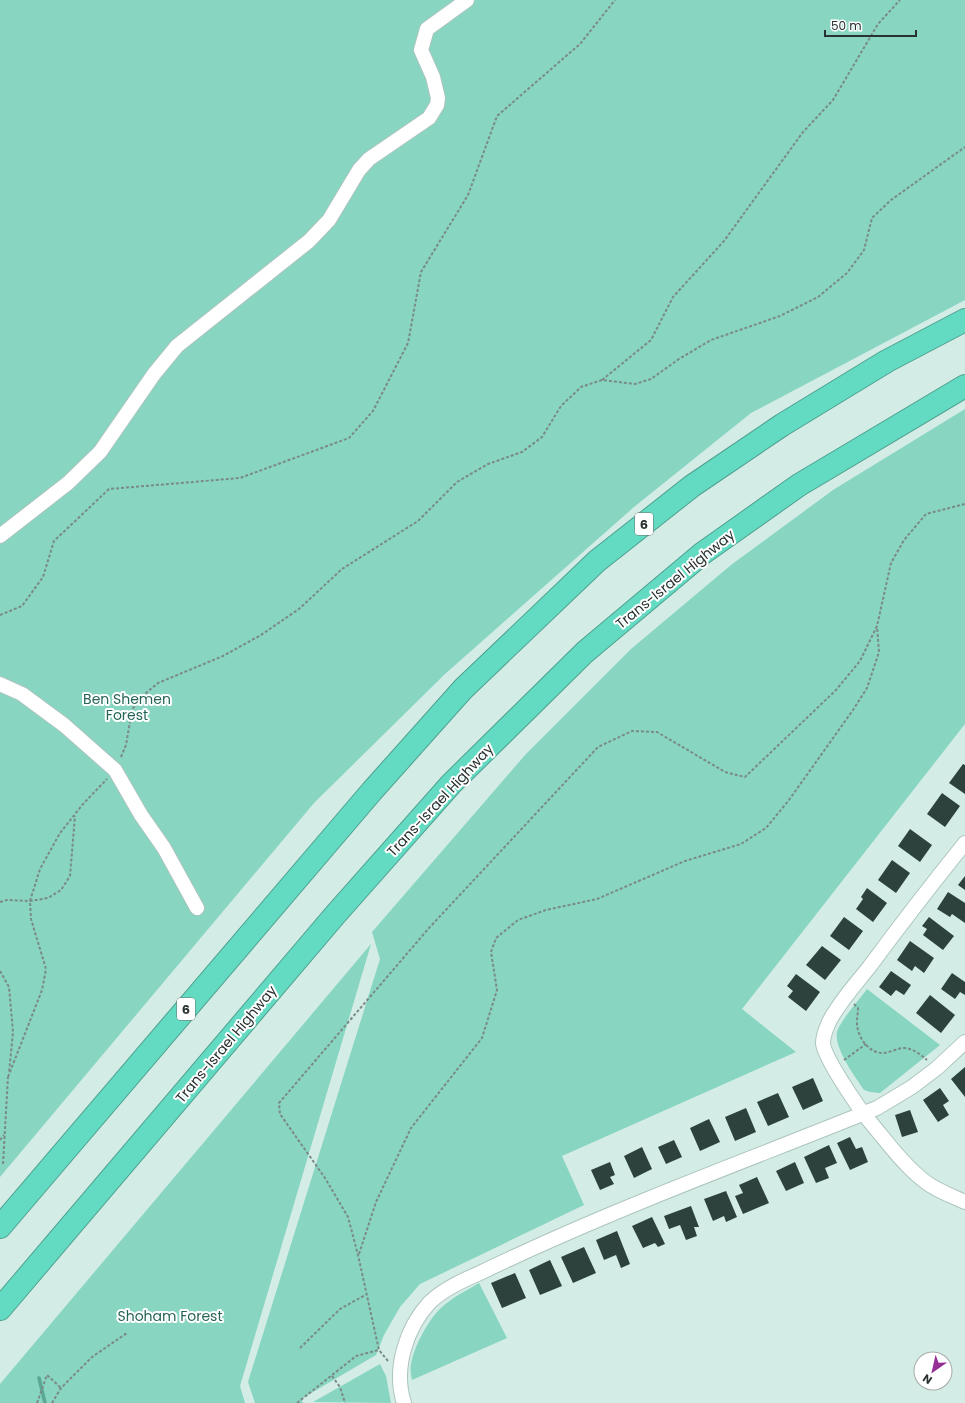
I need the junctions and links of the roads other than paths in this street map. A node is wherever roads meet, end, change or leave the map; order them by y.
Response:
1 (467, 0) edge
2 (965, 320) edge
3 (965, 386) edge
4 (0, 536) edge
5 (0, 684) edge
6 (965, 843) edge
7 (197, 908) dead end
8 (965, 1042) edge
9 (864, 1114) junction
10 (965, 1202) edge
11 (0, 1227) edge
12 (0, 1309) edge
13 (404, 1403) edge

1 - 4 street
2 - 11 highway, 6
3 - 12 highway, Trans-Israel Highway
5 - 7 street
6 - 9 street
8 - 9 street
9 - 10 street
9 - 13 street

